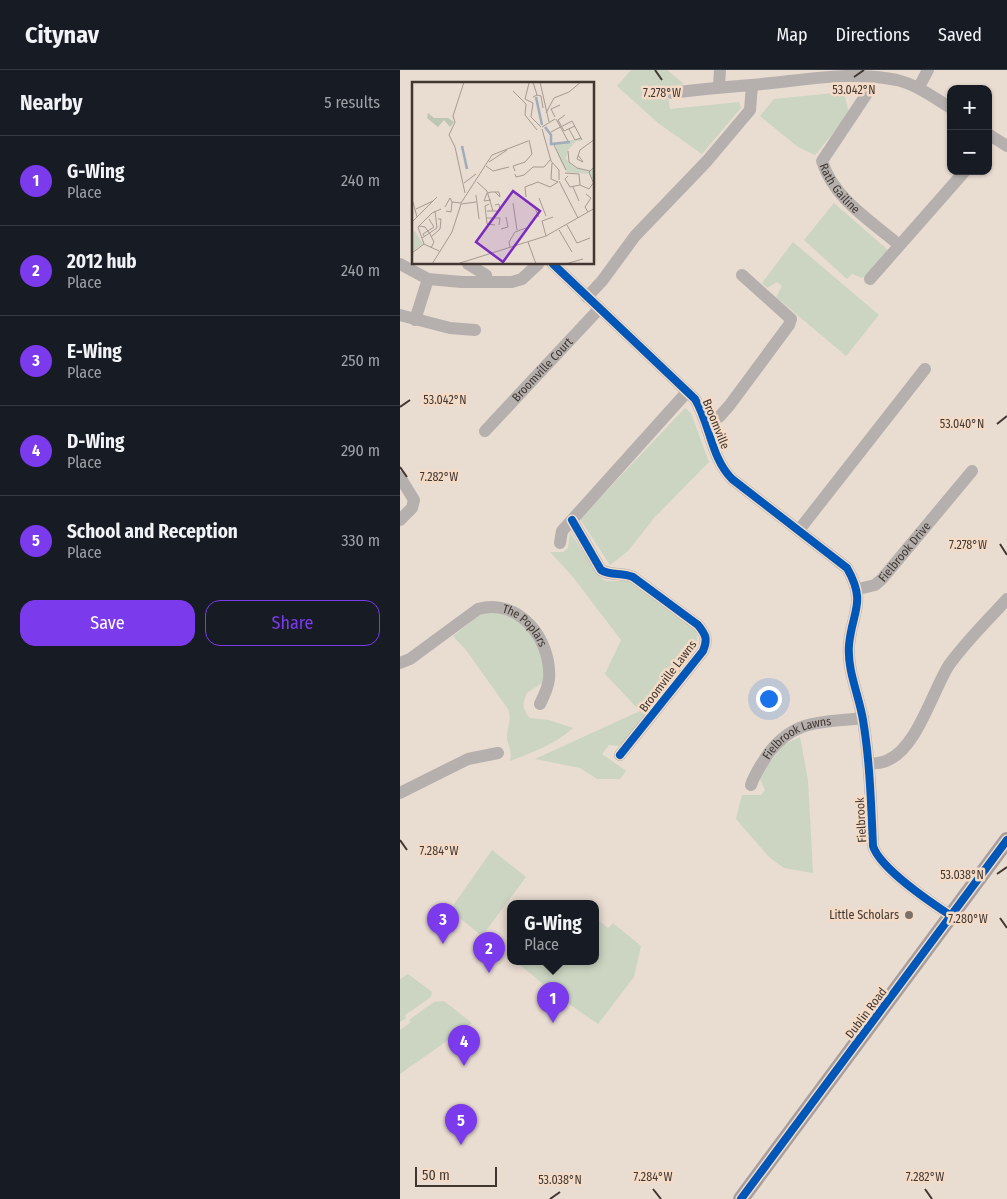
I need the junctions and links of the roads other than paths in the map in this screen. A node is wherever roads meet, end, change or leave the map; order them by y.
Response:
1 (720, 70) edge
2 (928, 70) edge
3 (752, 85) junction
4 (719, 86) junction
5 (919, 87) junction
6 (672, 93) dead end
7 (866, 95) dead end
8 (947, 105) edge
9 (992, 138) edge
10 (1007, 146) edge
11 (961, 175) edge
12 (899, 246) junction
13 (400, 264) edge
14 (470, 265) edge
15 (537, 265) edge
16 (554, 265) edge
17 (742, 275) dead end
18 (428, 279) junction
19 (870, 279) dead end
20 (487, 282) junction
21 (587, 297) junction
22 (600, 309) junction
23 (400, 315) edge
24 (415, 320) junction
25 (475, 330) dead end
26 (926, 369) dead end
27 (687, 392) junction
28 (707, 425) junction
29 (485, 431) dead end
30 (972, 471) dead end
31 (400, 477) edge
32 (400, 520) edge
33 (572, 520) junction
34 (799, 530) junction
35 (560, 543) dead end
36 (858, 588) junction
37 (1007, 598) edge
38 (400, 663) edge
39 (540, 704) dead end
40 (863, 718) junction
41 (498, 753) dead end
42 (620, 755) dead end
43 (870, 764) junction
44 (751, 785) dead end
45 (400, 793) edge
46 (1007, 840) edge
47 (950, 915) junction
48 (742, 1199) edge

1 - 4 street
2 - 5 street
3 - 4 street
3 - 5 street
3 - 21 street
4 - 6 street
5 - 8 street
7 - 12 street, Rath Gailine
9 - 10 street
11 - 12 street
12 - 19 street
13 - 18 street
14 - 20 street
15 - 20 street
16 - 21 street, Broomville
17 - 28 street, Broomville
18 - 20 street
18 - 24 street
21 - 22 street, Broomville
22 - 27 street, Broomville
22 - 29 street, Broomville Court
23 - 24 street
24 - 25 street
26 - 34 street
27 - 28 street, Broomville
27 - 33 street
28 - 34 street, Broomville
30 - 36 street, Fielbrook Drive
31 - 32 street
33 - 35 street
33 - 42 street, Broomville Lawns
34 - 36 street, Broomville
36 - 40 street
37 - 43 street
38 - 39 street, The Poplars
40 - 43 street, Fielbrook
40 - 44 street, Fielbrook Lawns
41 - 45 street
43 - 47 street, Fielbrook
46 - 47 main road, Dublin Road
47 - 48 main road, Dublin Road

